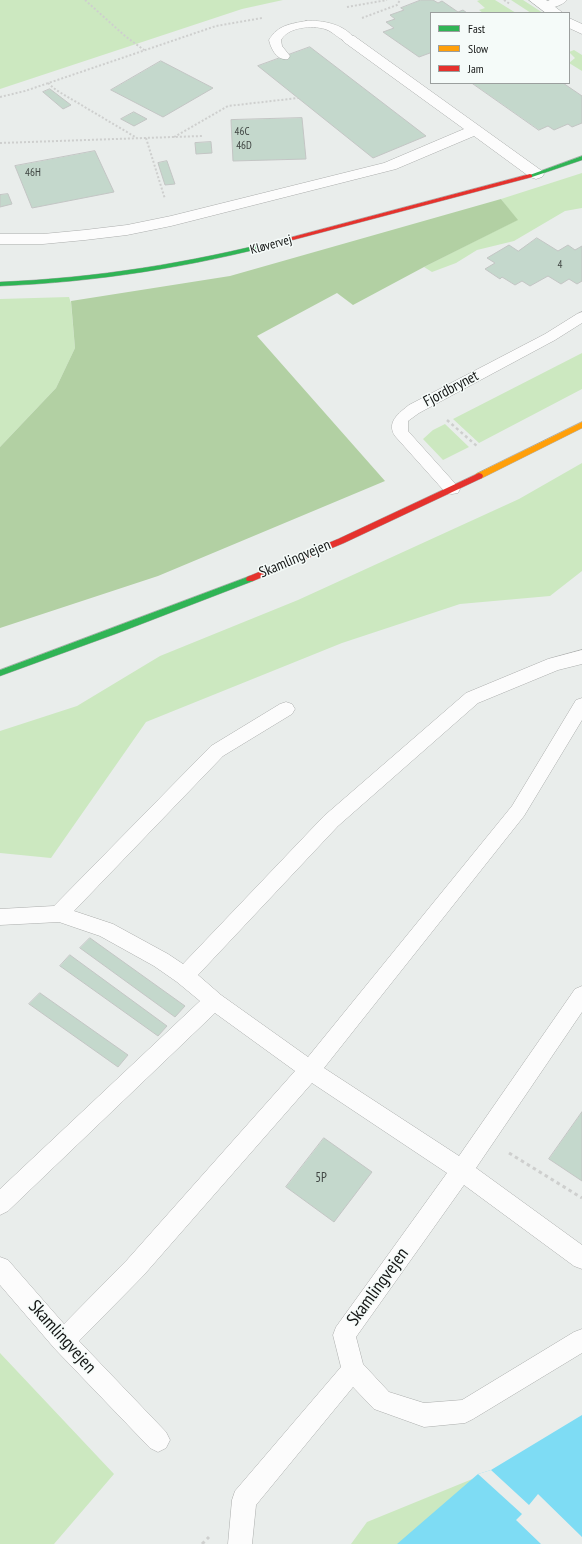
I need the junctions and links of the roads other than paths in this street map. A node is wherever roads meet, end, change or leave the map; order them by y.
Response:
1 (561, 0) edge
2 (546, 6) edge
3 (570, 23) edge
4 (582, 30) edge
5 (349, 38) joint
6 (284, 56) dead end
7 (476, 130) junction
8 (582, 158) edge
9 (536, 174) junction
10 (0, 239) edge
11 (0, 284) edge
12 (582, 317) edge
13 (582, 425) edge
14 (452, 489) junction
15 (582, 657) edge
16 (0, 673) edge
17 (582, 705) edge
18 (286, 709) dead end
19 (60, 914) junction
20 (0, 917) edge
21 (184, 976) junction
22 (582, 995) edge
23 (214, 1001) junction
24 (310, 1070) junction
25 (462, 1170) junction
26 (0, 1204) edge
27 (582, 1258) edge
28 (0, 1268) edge
29 (582, 1340) edge
30 (63, 1341) junction
31 (353, 1370) junction
32 (158, 1440) dead end
33 (240, 1544) edge

1 - 2 lane
3 - 4 street
5 - 6 lane
5 - 7 street
7 - 9 street
7 - 10 street
8 - 9 street, Kløvervej
9 - 11 street, Kløvervej
12 - 14 lane, Fjordbrynet
13 - 14 street, Skamlingvejen
14 - 16 street, Skamlingvejen
15 - 21 lane
17 - 24 lane
18 - 19 lane
19 - 20 lane
19 - 21 lane
21 - 23 lane
22 - 25 lane, Skamlingvejen
23 - 24 lane
23 - 26 lane
24 - 25 lane
24 - 30 lane
25 - 27 lane
25 - 31 lane, Skamlingvejen
28 - 30 lane, Skamlingvejen
29 - 31 lane, Skamlingvejen
30 - 32 lane, Skamlingvejen
31 - 33 lane

